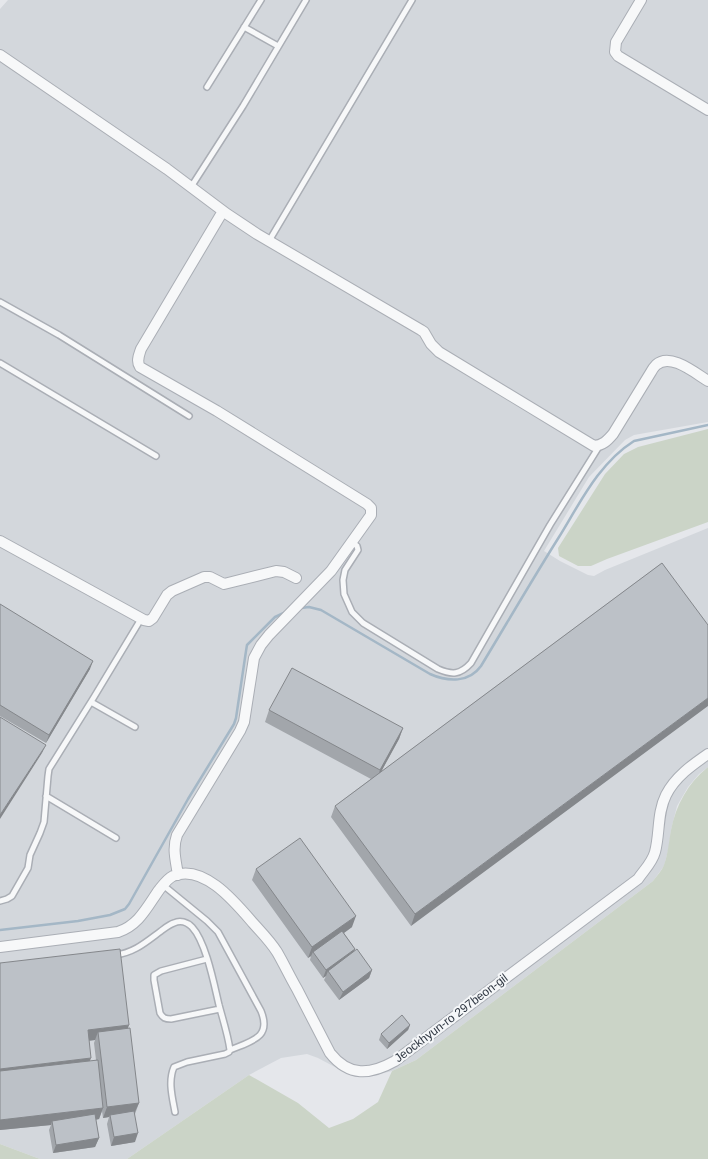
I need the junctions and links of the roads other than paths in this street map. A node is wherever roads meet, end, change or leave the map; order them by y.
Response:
1 (261, 0) edge
2 (306, 0) edge
3 (412, 0) edge
4 (641, 0) edge
5 (244, 27) junction
6 (278, 46) junction
7 (0, 55) edge
8 (207, 87) dead end
9 (708, 110) edge
10 (191, 187) junction
11 (223, 211) junction
12 (269, 241) junction
13 (0, 302) edge
14 (0, 362) edge
15 (708, 381) edge
16 (189, 416) dead end
17 (600, 445) junction
18 (156, 456) dead end
19 (0, 541) edge
20 (351, 542) junction
21 (296, 578) dead end
22 (141, 618) junction
23 (91, 702) junction
24 (135, 727) dead end
25 (708, 754) edge
26 (46, 796) junction
27 (116, 838) dead end
28 (178, 875) junction
29 (163, 885) junction
30 (0, 901) edge
31 (0, 947) edge
32 (104, 956) edge
33 (207, 958) junction
34 (220, 1009) junction
35 (230, 1050) junction
36 (175, 1112) dead end

1 - 5 lane
2 - 6 lane
3 - 12 lane
4 - 9 street
5 - 6 lane
5 - 8 lane
6 - 10 lane
7 - 10 street
10 - 11 street
11 - 12 street
11 - 20 street
12 - 17 street
13 - 16 lane
14 - 18 lane
15 - 17 street
17 - 20 lane
19 - 22 street
20 - 28 street
21 - 22 street
22 - 23 lane
23 - 24 lane
23 - 26 lane
25 - 28 street, Jeockhyun-ro 297beon-gil
26 - 27 lane
26 - 30 lane
28 - 29 street
29 - 31 street
29 - 35 lane
32 - 33 lane
33 - 34 lane
33 - 34 lane
34 - 35 lane
35 - 36 lane

